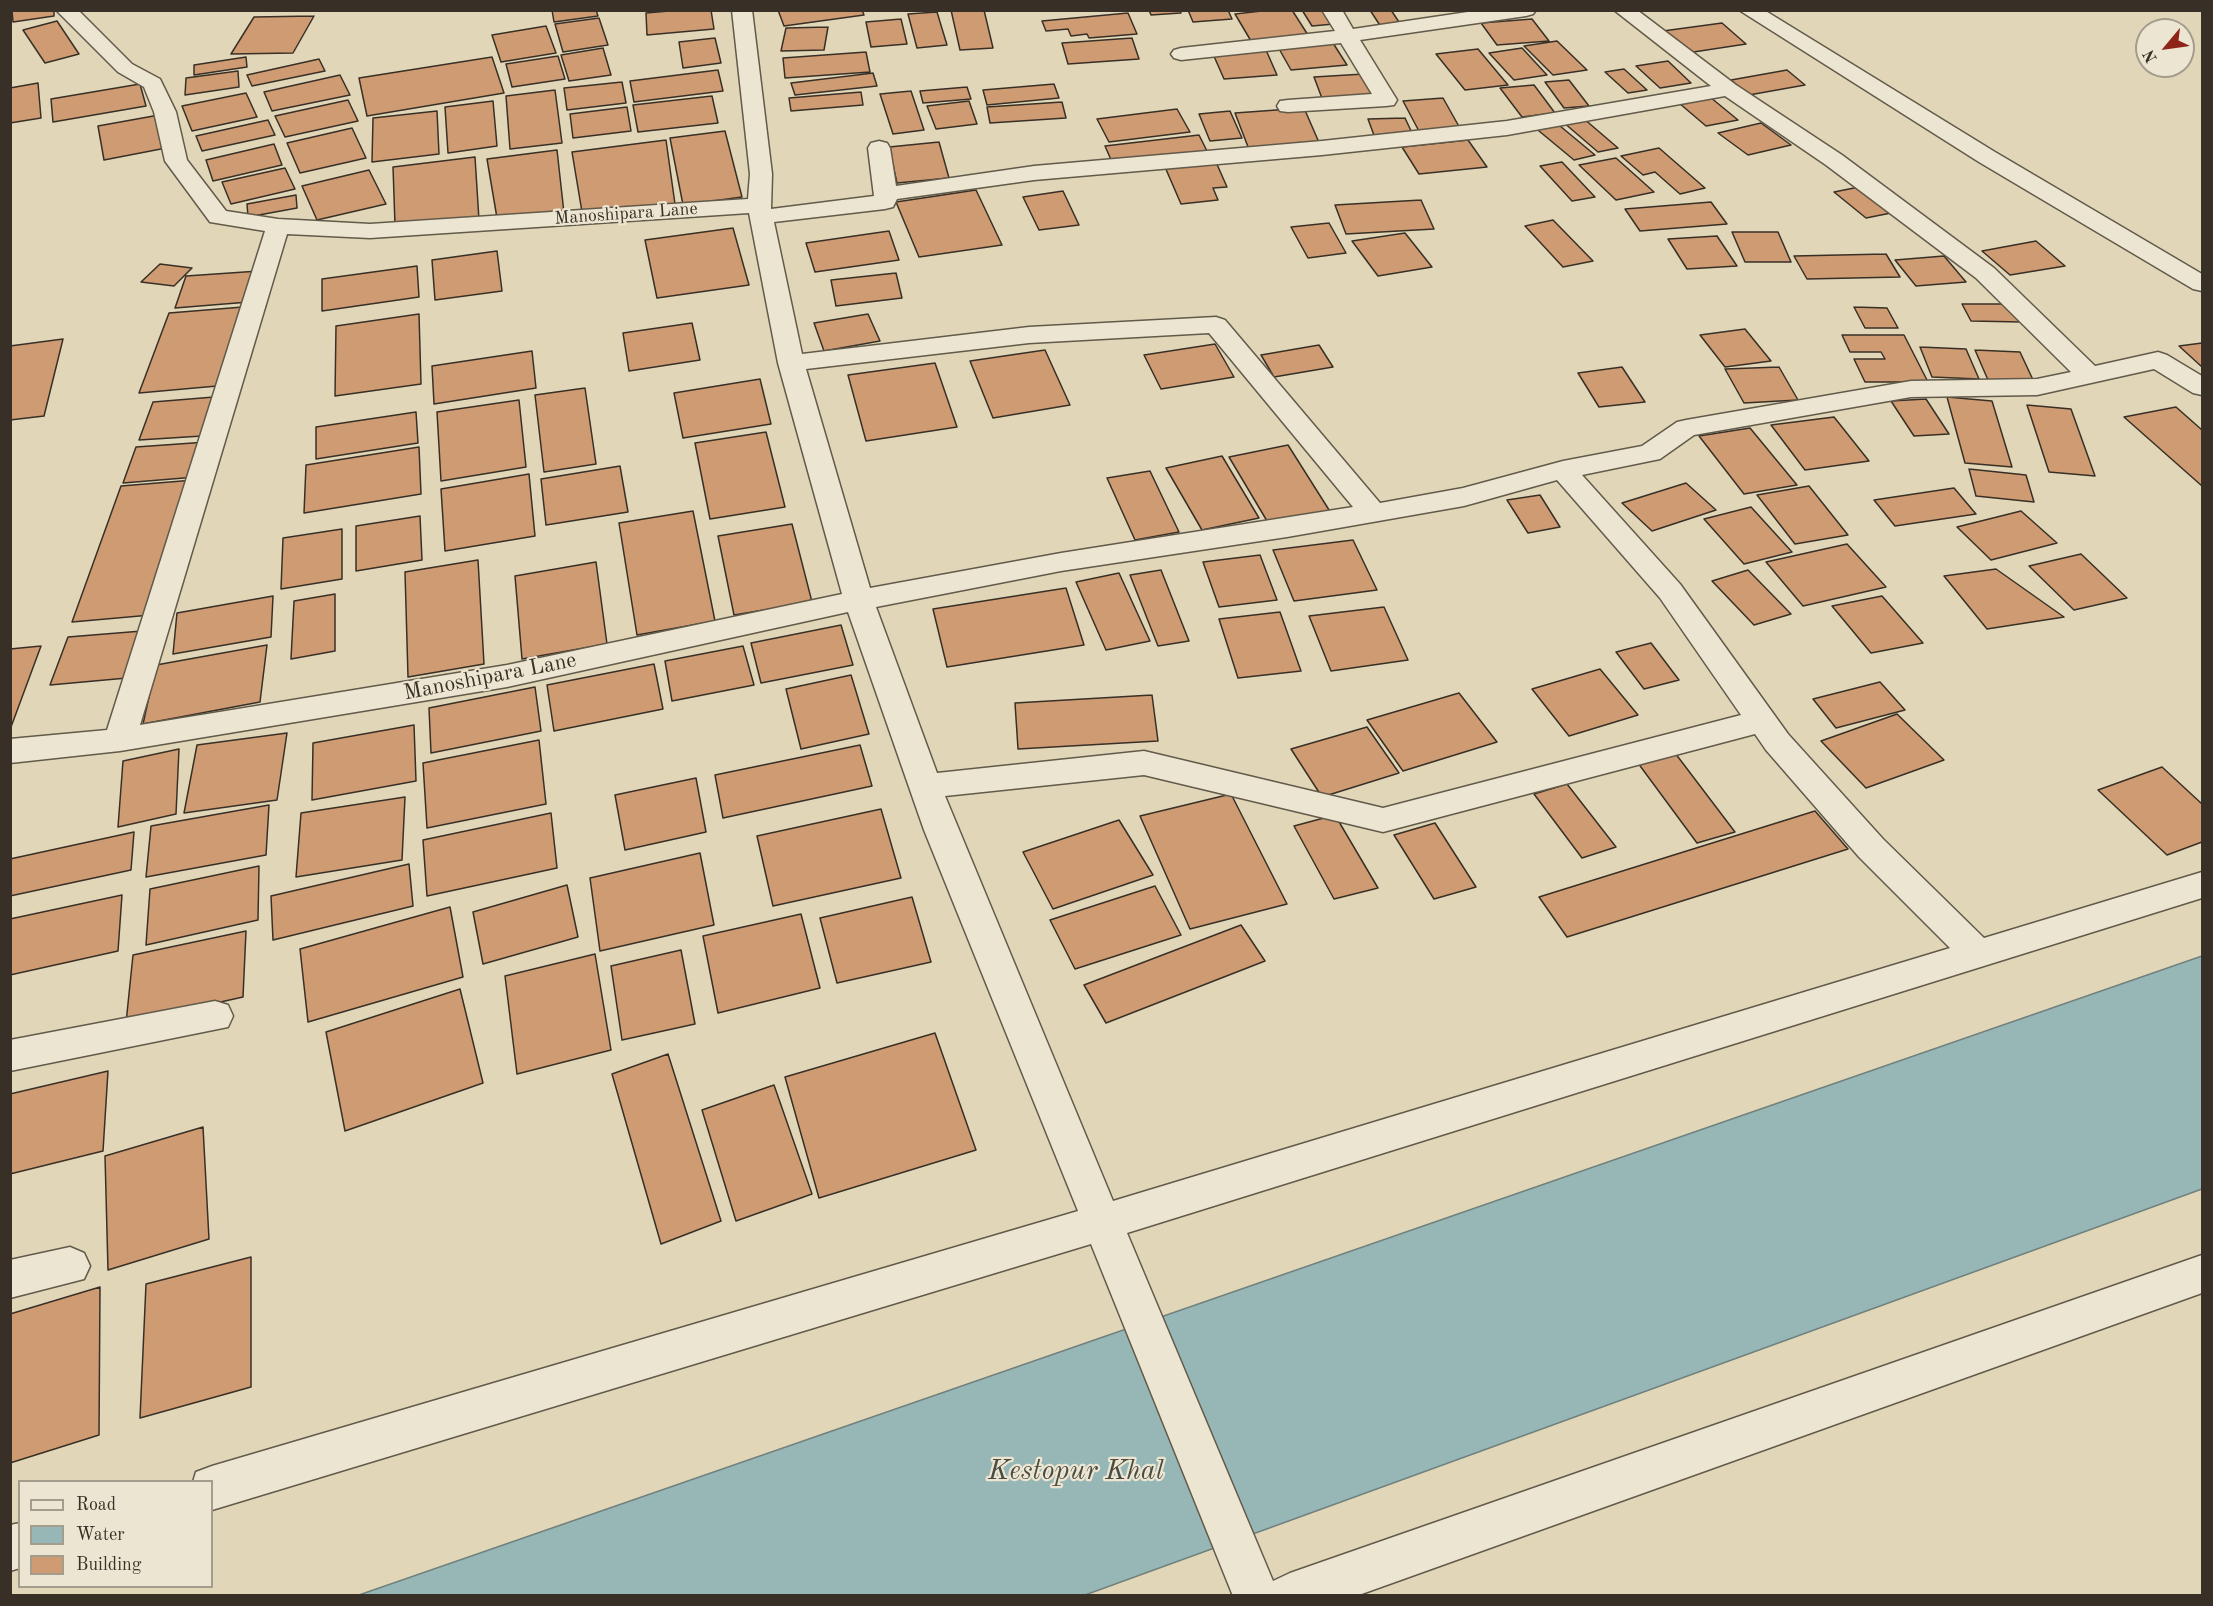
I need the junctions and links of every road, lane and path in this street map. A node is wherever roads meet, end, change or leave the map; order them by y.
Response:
1 (66, 10) edge
2 (742, 10) edge
3 (1332, 10) edge
4 (1526, 10) edge
5 (1624, 10) edge
6 (1749, 10) edge
7 (1347, 36) junction
8 (1181, 54) dead end
9 (1729, 89) junction
10 (1288, 106) dead end
11 (879, 148) dead end
12 (885, 194) junction
13 (760, 211) junction
14 (278, 226) junction
15 (2202, 285) edge
16 (790, 363) junction
17 (2090, 376) junction
18 (2202, 387) edge
19 (1563, 470) junction
20 (1373, 513) junction
21 (859, 600) junction
22 (1762, 721) junction
23 (120, 740) junction
24 (10, 751) edge
25 (925, 786) junction
26 (2202, 885) edge
27 (1977, 953) junction
28 (215, 1016) dead end
29 (10, 1056) edge
30 (1103, 1222) junction
31 (70, 1266) dead end
32 (2202, 1274) edge
33 (10, 1279) edge
34 (213, 1488) edge
35 (1256, 1596) edge
36 (1290, 1596) edge

1 - 14 street, Manoshipara Lane
2 - 13 street
3 - 7 street
4 - 7 street
5 - 9 street
6 - 15 street
7 - 8 street
7 - 10 street
9 - 12 street
9 - 17 street
11 - 12 street
12 - 13 street, Manoshipara Lane
13 - 14 street, Manoshipara Lane
13 - 16 street
14 - 23 street
16 - 20 street
16 - 21 street
17 - 18 street, Manoshipara Lane
17 - 19 street, Manoshipara Lane
19 - 20 street, Manoshipara Lane
19 - 22 street
20 - 21 street, Manoshipara Lane
21 - 23 street, Manoshipara Lane
21 - 25 street
22 - 25 street
22 - 27 street
23 - 24 street, Manoshipara Lane
25 - 30 street
26 - 27 street
27 - 30 street
28 - 29 street
30 - 34 street
30 - 35 street
31 - 33 street
32 - 36 street

